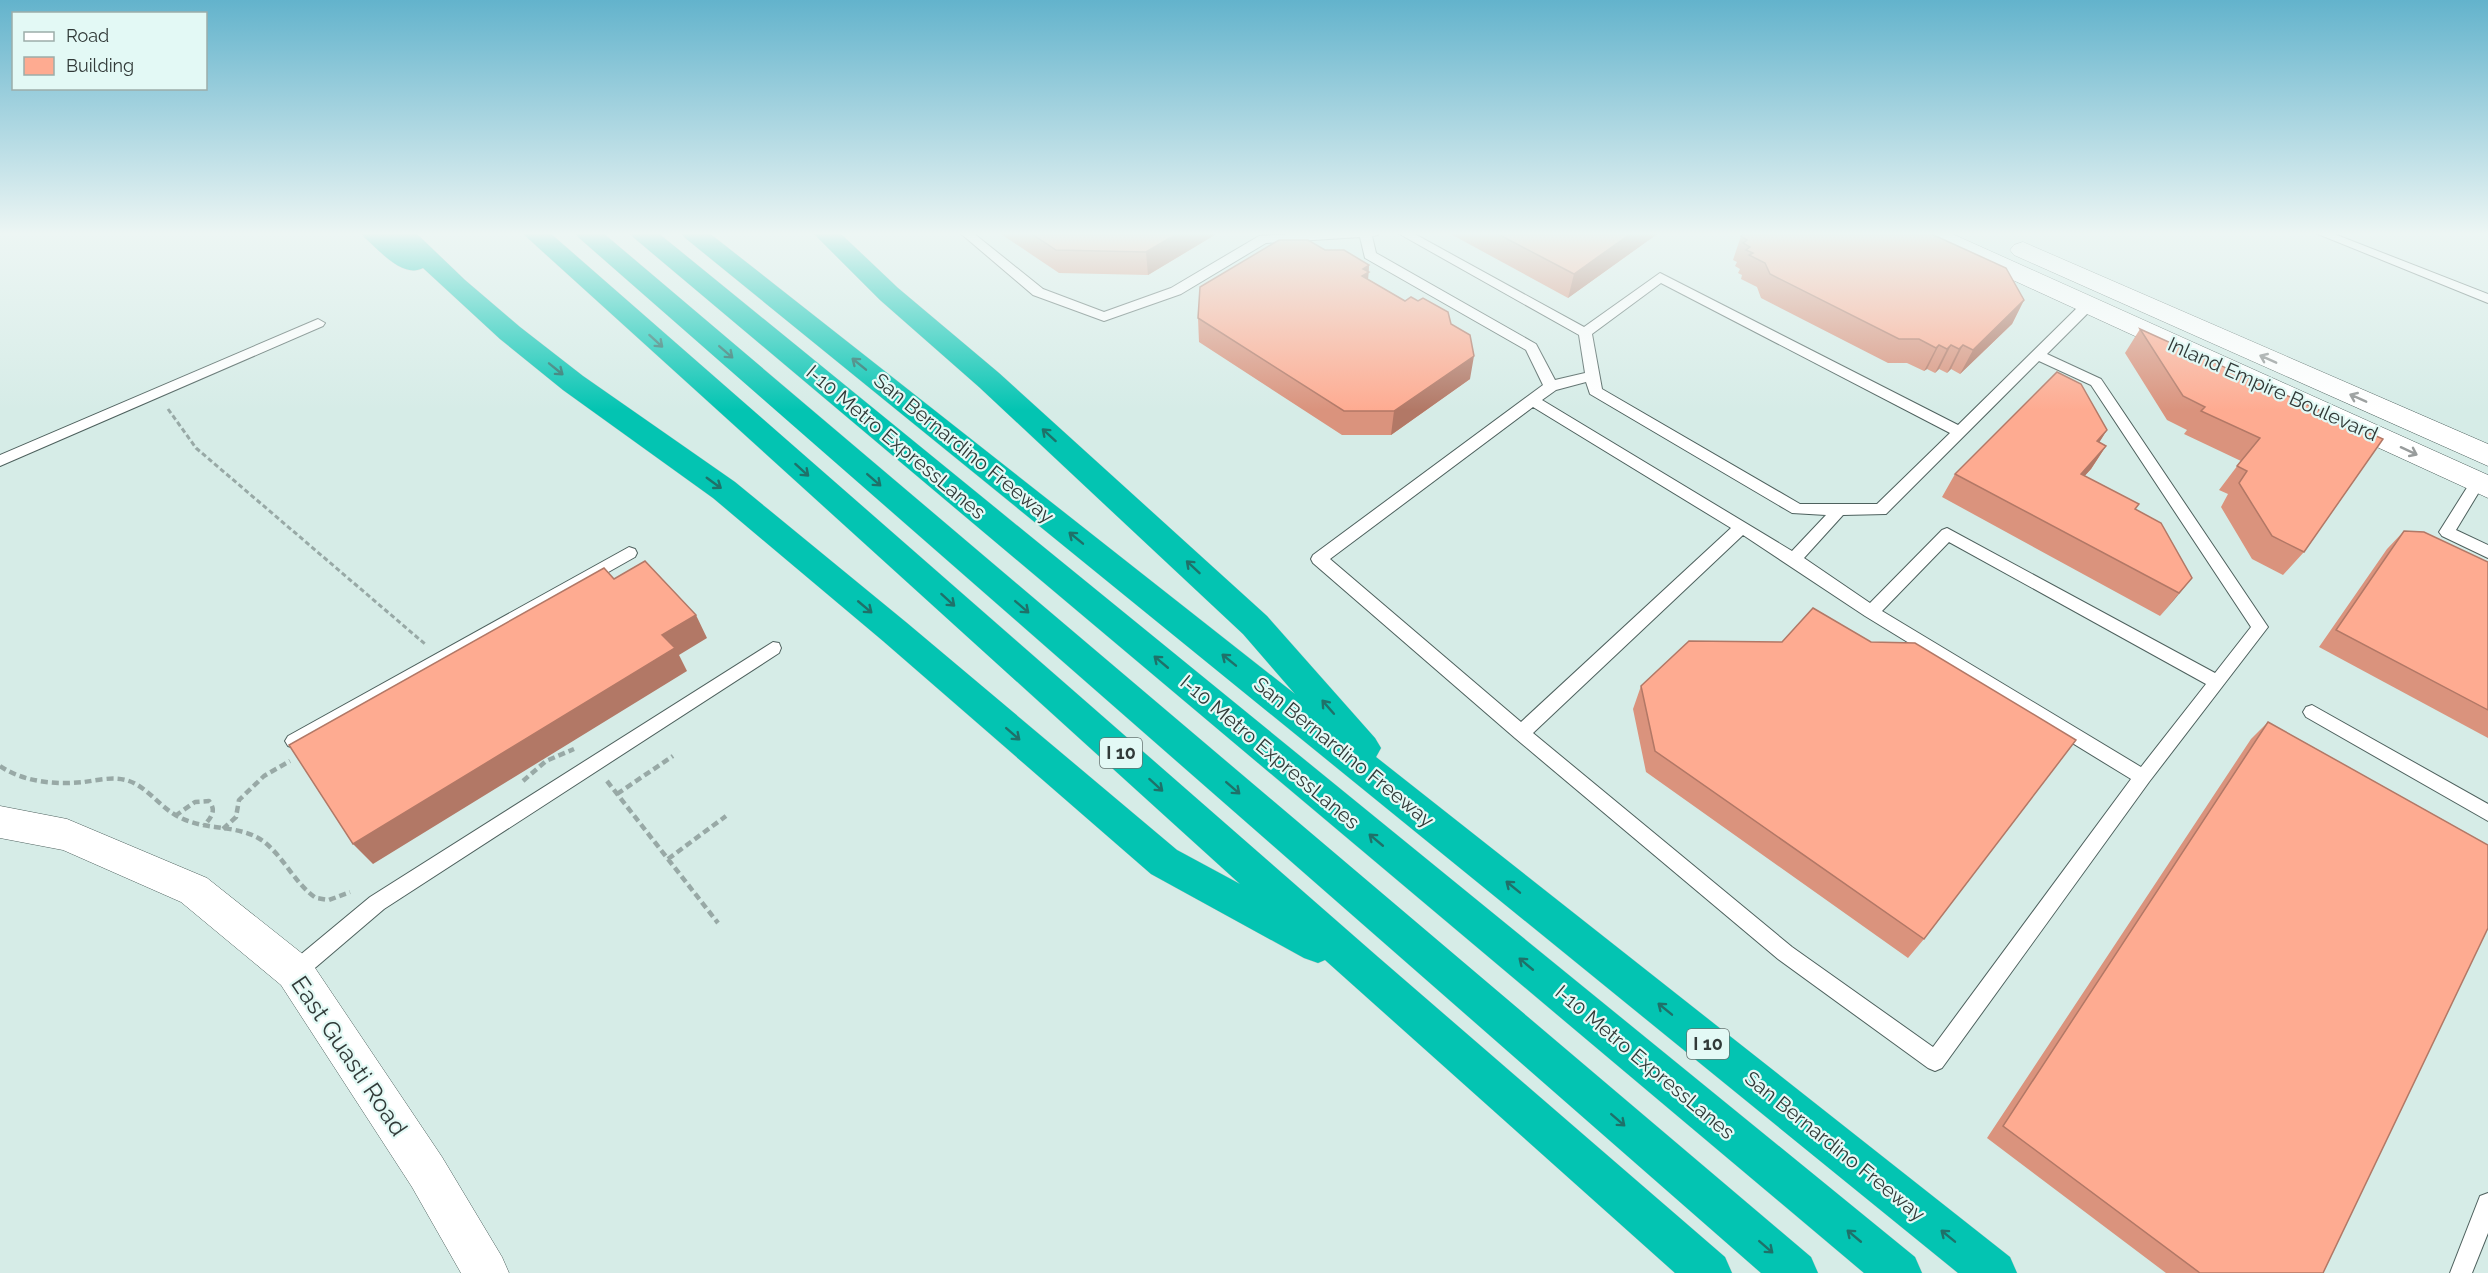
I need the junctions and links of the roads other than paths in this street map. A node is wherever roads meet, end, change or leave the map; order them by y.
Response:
1 (463, 291) edge
2 (601, 291) edge
3 (655, 291) edge
4 (714, 291) edge
5 (767, 291) edge
6 (886, 291) edge
7 (1037, 291) edge
8 (1175, 291) edge
9 (1434, 291) edge
10 (1510, 291) edge
11 (1641, 291) edge
12 (1688, 291) edge
13 (2058, 291) edge
14 (2105, 291) edge
15 (2469, 291) edge
16 (2488, 299) edge
17 (2088, 305) junction
18 (318, 324) dead end
19 (1585, 333) junction
20 (2038, 355) junction
21 (1593, 376) junction
22 (1551, 386) junction
23 (1532, 400) junction
24 (1960, 432) junction
25 (0, 461) edge
26 (2485, 475) edge
27 (1839, 510) junction
28 (1742, 527) junction
29 (2488, 552) edge
30 (629, 553) dead end
31 (1794, 559) junction
32 (1871, 612) junction
33 (772, 648) dead end
34 (2217, 682) junction
35 (2312, 712) dead end
36 (1521, 733) junction
37 (294, 741) edge
38 (2143, 777) junction
39 (2488, 813) edge
40 (1422, 814) junction
41 (0, 822) edge
42 (1364, 970) junction
43 (295, 972) junction
44 (2488, 1204) edge
45 (486, 1273) edge
46 (1709, 1273) edge
47 (1795, 1273) edge
48 (1899, 1273) edge
49 (1994, 1273) edge
50 (2460, 1273) edge

1 -> 42 highway
2 -> 42 highway, I 10
3 -> 47 highway, I-10 Metro ExpressLanes
48 -> 4 highway, I-10 Metro ExpressLanes
40 -> 5 highway, San Bernardino Freeway / I 10
40 -> 6 highway
7 - 8 lane
9 - 22 lane
10 - 19 lane
11 - 19 lane
12 - 24 lane
13 - 17 main road, Inland Empire Boulevard
26 -> 14 main road, Inland Empire Boulevard
15 - 16 lane
17 - 20 lane
17 -> 26 main road, Inland Empire Boulevard
18 - 25 lane
19 - 21 lane
20 - 24 lane
20 - 34 lane
21 - 22 lane
21 - 27 lane
22 - 23 lane
23 - 28 lane
23 - 36 lane
24 - 27 lane
26 - 29 lane
27 - 31 lane
28 - 31 lane
28 - 36 lane
30 - 37 lane
31 - 32 lane
32 - 34 lane
32 - 38 lane
33 - 43 lane
34 - 38 lane
35 - 39 lane
36 - 38 lane
49 -> 40 highway, San Bernardino Freeway / I 10
41 - 43 main road, East Guasti Road
42 - 46 highway, I 10
43 - 45 main road, East Guasti Road
44 - 50 lane

